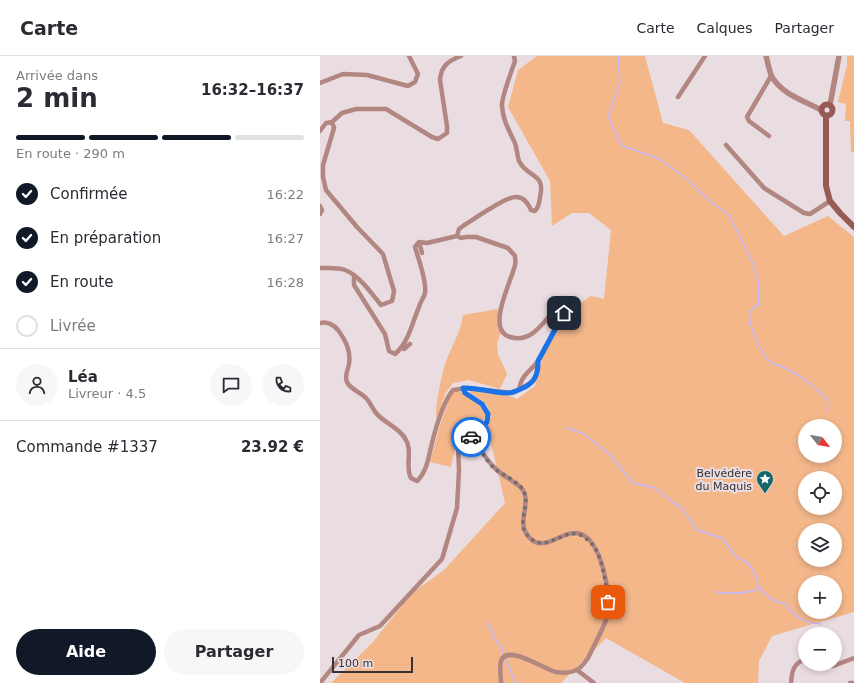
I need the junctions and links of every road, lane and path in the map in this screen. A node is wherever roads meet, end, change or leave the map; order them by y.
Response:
1 (409, 56) edge
2 (461, 56) edge
3 (514, 56) edge
4 (705, 56) edge
5 (766, 56) edge
6 (839, 56) edge
7 (772, 76) junction
8 (320, 83) edge
9 (678, 97) dead end
10 (830, 105) junction
11 (821, 110) junction
12 (826, 116) junction
13 (332, 122) junction
14 (320, 130) edge
15 (769, 136) dead end
16 (726, 145) dead end
17 (830, 201) junction
18 (320, 206) edge
19 (320, 214) edge
20 (854, 227) edge
21 (457, 236) junction
22 (419, 242) junction
23 (427, 243) junction
24 (427, 249) dead end
25 (422, 253) dead end
26 (320, 268) edge
27 (354, 276) junction
28 (320, 323) edge
29 (410, 344) dead end
30 (402, 348) junction
31 (538, 361) junction
32 (463, 388) junction
33 (519, 389) junction
34 (461, 433) junction
35 (854, 658) edge
36 (798, 663) edge
37 (842, 663) edge
38 (577, 670) junction
39 (320, 683) edge
40 (502, 683) edge
41 (594, 683) edge
42 (791, 683) edge
43 (850, 683) edge
44 (854, 683) edge

1 - 8 street
2 - 13 street
3 - 21 street
4 - 9 street
5 - 7 street
6 - 10 street
7 - 11 street
7 - 15 street
10 - 11 main road
10 - 12 main road
11 - 12 main road
12 - 17 main road
13 - 14 street
13 - 27 street
16 - 17 street
17 - 20 main road
18 - 19 street
21 - 23 street
21 - 31 street
22 - 23 street
22 - 25 street
22 - 30 street
23 - 24 street
26 - 27 street
27 - 30 street
28 - 32 street
29 - 30 street
31 - 33 street
31 - 33 street
32 - 33 street
32 - 34 street
34 - 38 street
34 - 39 street
35 - 37 street
36 - 42 street
38 - 40 street
38 - 41 street
43 - 44 street

